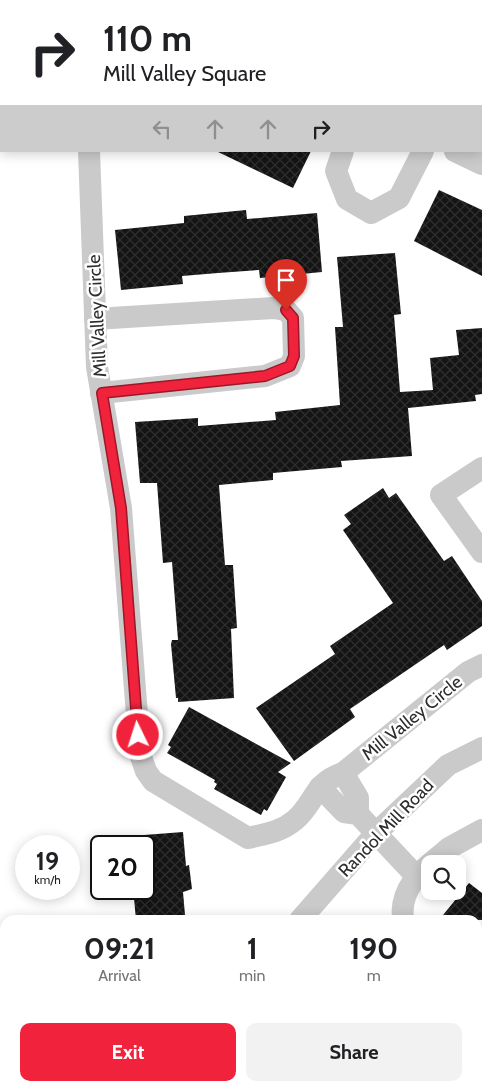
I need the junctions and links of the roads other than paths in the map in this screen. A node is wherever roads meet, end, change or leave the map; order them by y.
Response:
1 (89, 152) edge
2 (343, 152) edge
3 (423, 152) edge
4 (457, 152) edge
5 (482, 164) edge
6 (95, 319) junction
7 (102, 393) junction
8 (482, 468) edge
9 (482, 552) edge
10 (482, 664) edge
11 (482, 748) edge
12 (343, 773) junction
13 (320, 787) junction
14 (358, 814) junction
15 (482, 830) edge
16 (376, 833) junction
17 (441, 855) edge
18 (421, 864) edge
19 (421, 874) edge
20 (304, 915) edge
21 (402, 915) edge

1 - 6 street, Mill Valley Circle
2 - 3 street
4 - 5 street
6 - 7 street, Mill Valley Circle
6 - 7 street
7 - 13 street, Mill Valley Circle
8 - 9 street
10 - 12 street, Mill Valley Circle
11 - 16 street, Randol Mill Road
12 - 13 street, Mill Valley Circle
12 - 14 street
13 - 14 street
14 - 16 street
15 - 17 street
16 - 18 street
16 - 20 street, Randol Mill Road
19 - 21 street

